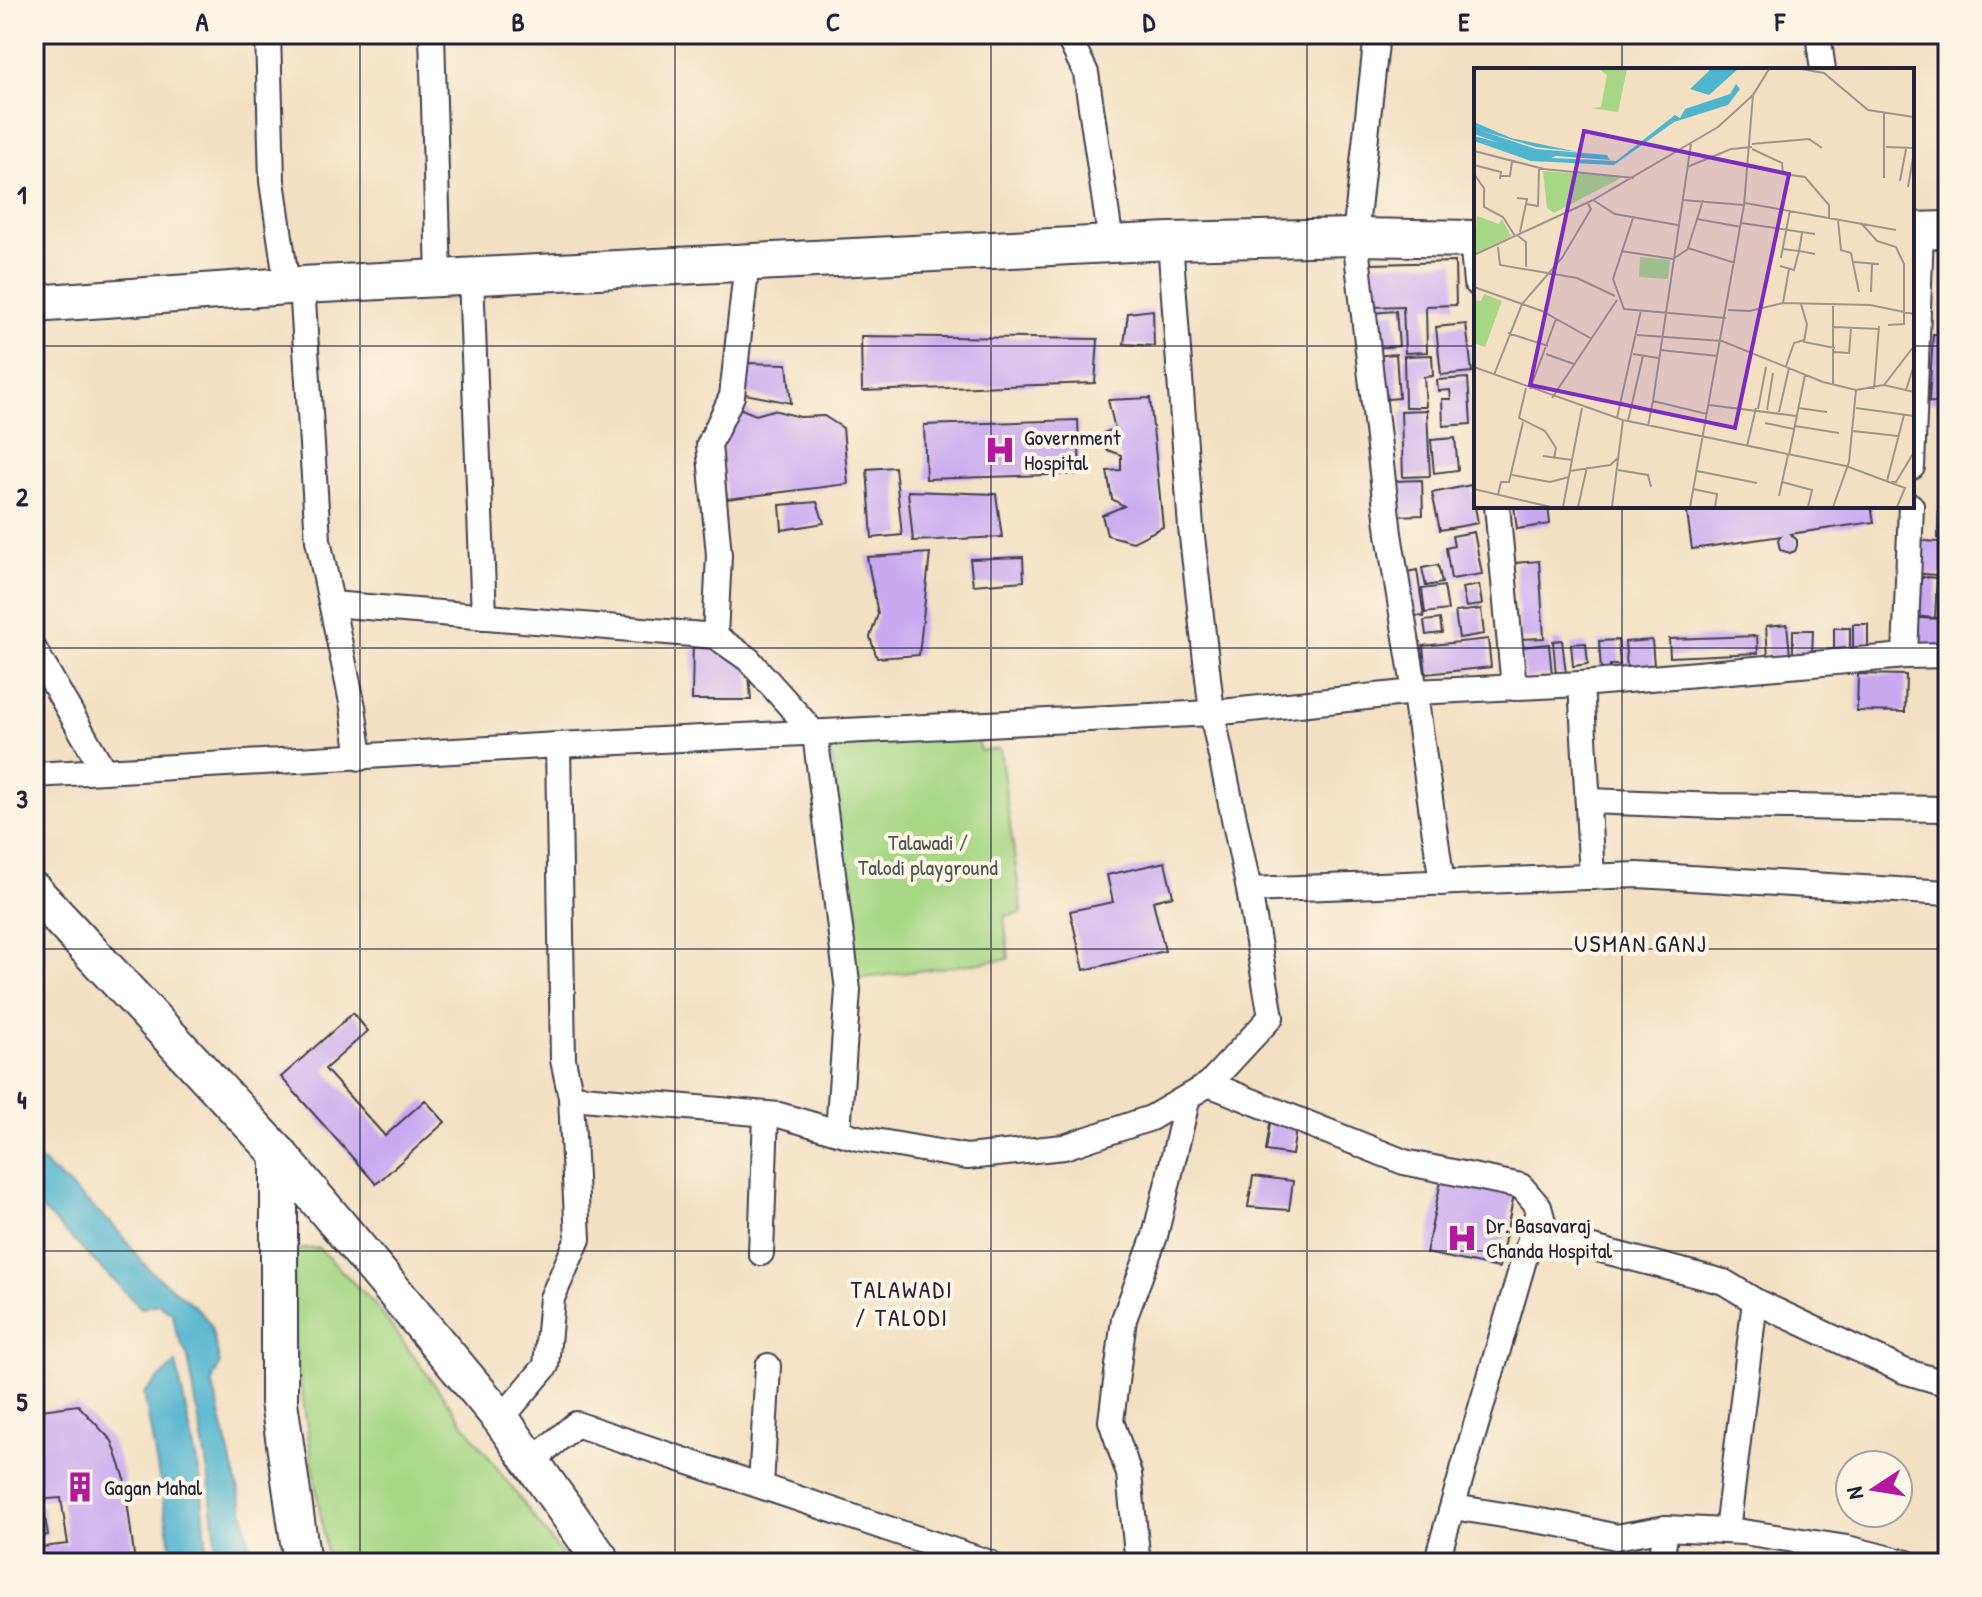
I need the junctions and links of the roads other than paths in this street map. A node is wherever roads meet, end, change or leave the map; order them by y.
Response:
1 (268, 34) edge
2 (432, 34) edge
3 (1067, 34) edge
4 (1377, 34) edge
5 (1818, 34) edge
6 (1823, 68) edge
7 (1927, 231) edge
8 (1355, 237) junction
9 (1474, 239) edge
10 (1170, 241) junction
11 (1111, 243) junction
12 (747, 262) junction
13 (455, 277) junction
14 (295, 285) junction
15 (34, 304) edge
16 (1914, 436) edge
17 (1497, 508) edge
18 (1911, 508) edge
19 (332, 604) junction
20 (484, 617) junction
21 (715, 636) junction
22 (34, 649) edge
23 (1948, 655) edge
24 (1905, 656) junction
25 (1581, 684) junction
26 (1514, 688) junction
27 (1415, 692) junction
28 (1212, 713) junction
29 (815, 734) junction
30 (558, 745) junction
31 (360, 758) junction
32 (104, 771) junction
33 (34, 775) edge
34 (1588, 801) junction
35 (1948, 809) edge
36 (1592, 877) junction
37 (1442, 883) junction
38 (1249, 890) junction
39 (34, 891) edge
40 (1948, 893) edge
41 (1209, 1084) junction
42 (571, 1097) junction
43 (1188, 1097) junction
44 (766, 1114) junction
45 (838, 1132) junction
46 (279, 1154) junction
47 (1539, 1207) junction
48 (761, 1253) dead end
49 (1755, 1301) junction
50 (768, 1366) dead end
51 (1948, 1384) edge
52 (501, 1419) junction
53 (531, 1462) junction
54 (761, 1485) junction
55 (1453, 1507) junction
56 (1666, 1528) junction
57 (1727, 1531) junction
58 (302, 1563) edge
59 (603, 1563) edge
60 (990, 1563) edge
61 (1134, 1563) edge
62 (1436, 1563) edge
63 (1661, 1563) edge
64 (1907, 1563) edge

1 - 14 street
2 - 13 street
3 - 11 street
4 - 8 street
5 - 6 street
7 - 16 street
8 - 9 street
8 - 10 street
8 - 27 street
10 - 11 street
10 - 28 street
11 - 12 street
12 - 13 street
12 - 21 street
13 - 14 street
13 - 20 street
14 - 15 street
14 - 19 street
17 - 26 street
18 - 24 street
19 - 20 street
19 - 31 street
20 - 21 street
21 - 29 street
22 - 32 street
23 - 24 street
24 - 25 street
25 - 26 street
25 - 34 street
26 - 27 street
27 - 28 street
27 - 37 street
28 - 29 street
28 - 38 street
29 - 30 street
29 - 45 street
30 - 31 street
30 - 42 street
31 - 32 street
32 - 33 street
34 - 35 street
34 - 36 street
36 - 37 street
36 - 40 street
37 - 38 street
38 - 41 street
39 - 46 street
41 - 43 street
41 - 47 street
42 - 44 street
42 - 52 street
43 - 45 street
43 - 61 street
44 - 45 street
44 - 48 street
46 - 52 street
46 - 58 street
47 - 49 street
47 - 55 street
49 - 51 street
49 - 57 street
50 - 54 street
52 - 53 street
53 - 54 street
53 - 59 street
54 - 60 street
55 - 56 street
55 - 62 street
56 - 57 street
56 - 63 street
57 - 64 street

